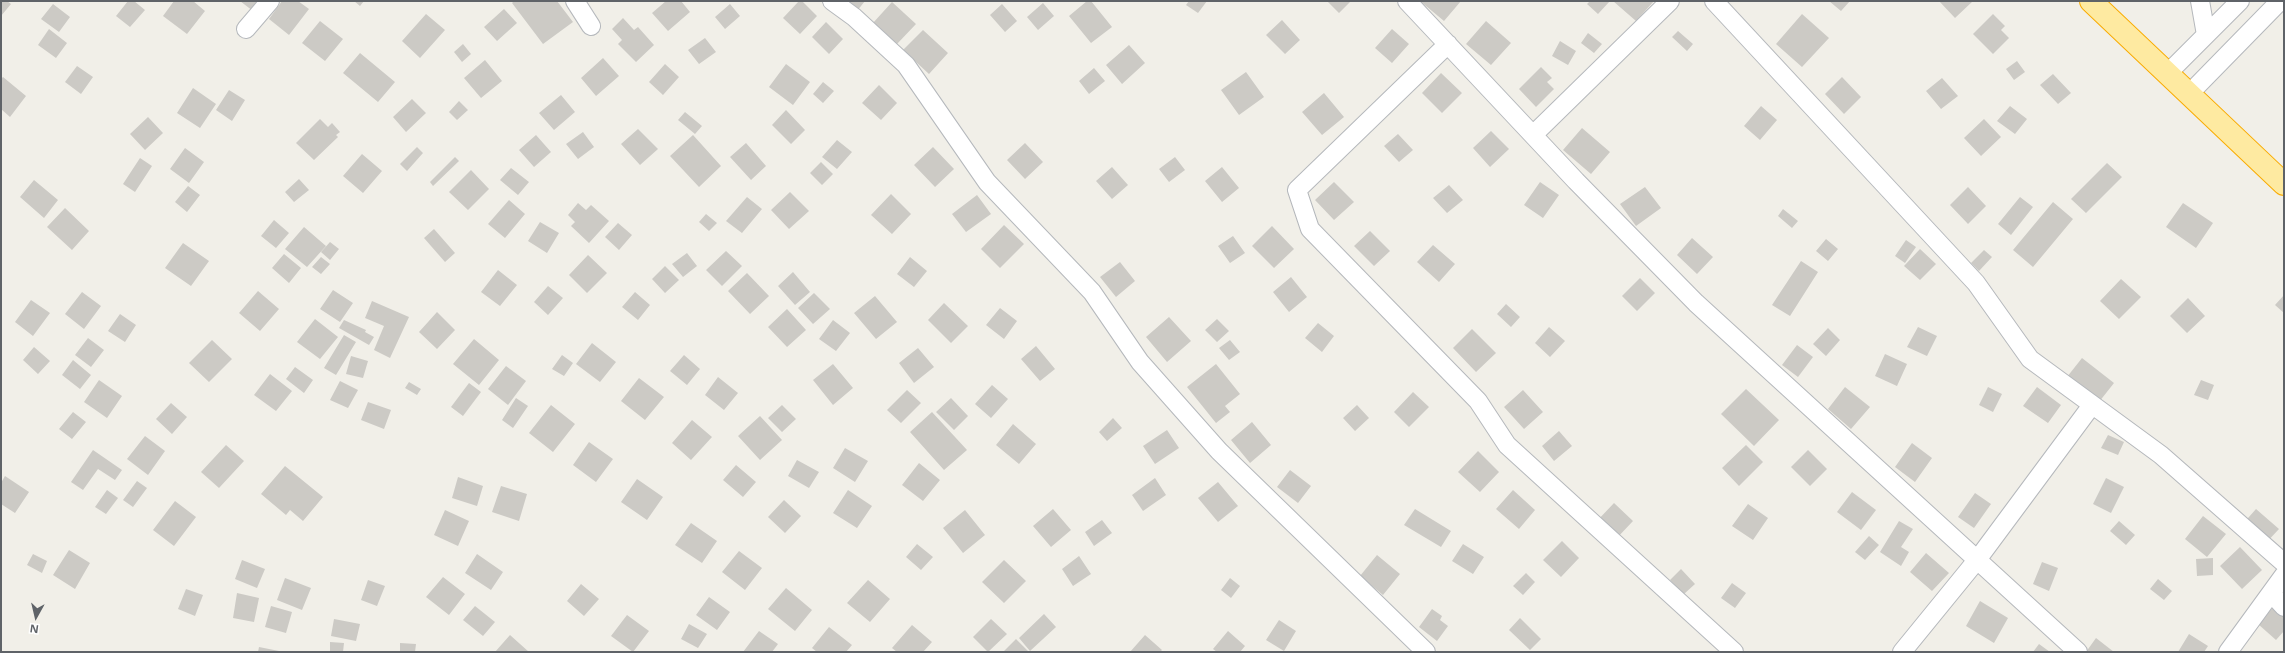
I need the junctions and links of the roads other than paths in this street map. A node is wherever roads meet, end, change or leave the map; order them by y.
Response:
1 (270, 1) edge
2 (575, 1) edge
3 (832, 1) edge
4 (1407, 1) edge
5 (1670, 1) edge
6 (1714, 1) edge
7 (2091, 1) edge
8 (2200, 1) edge
9 (2240, 1) edge
10 (2280, 1) edge
11 (591, 26) dead end
12 (246, 29) dead end
13 (2206, 35) junction
14 (1448, 44) junction
15 (2167, 74) junction
16 (2189, 94) junction
17 (1533, 135) junction
18 (2284, 184) edge
19 (2092, 405) junction
20 (1977, 560) junction
21 (2284, 563) edge
22 (2284, 575) edge
23 (2271, 593) junction
24 (2284, 607) edge
25 (1426, 652) edge
26 (1734, 652) edge
27 (1902, 652) edge
28 (2078, 652) edge
29 (2228, 652) edge

1 - 12 street
2 - 11 street
3 - 25 street
4 - 14 street
5 - 17 street
6 - 19 street
7 - 15 highway
8 - 13 street
9 - 13 street
10 - 16 street
13 - 15 street
14 - 17 street
14 - 26 street
15 - 16 highway
16 - 18 highway
17 - 20 street
19 - 20 street
19 - 21 street
20 - 27 street
20 - 28 street
22 - 23 street
23 - 24 street
23 - 29 street

